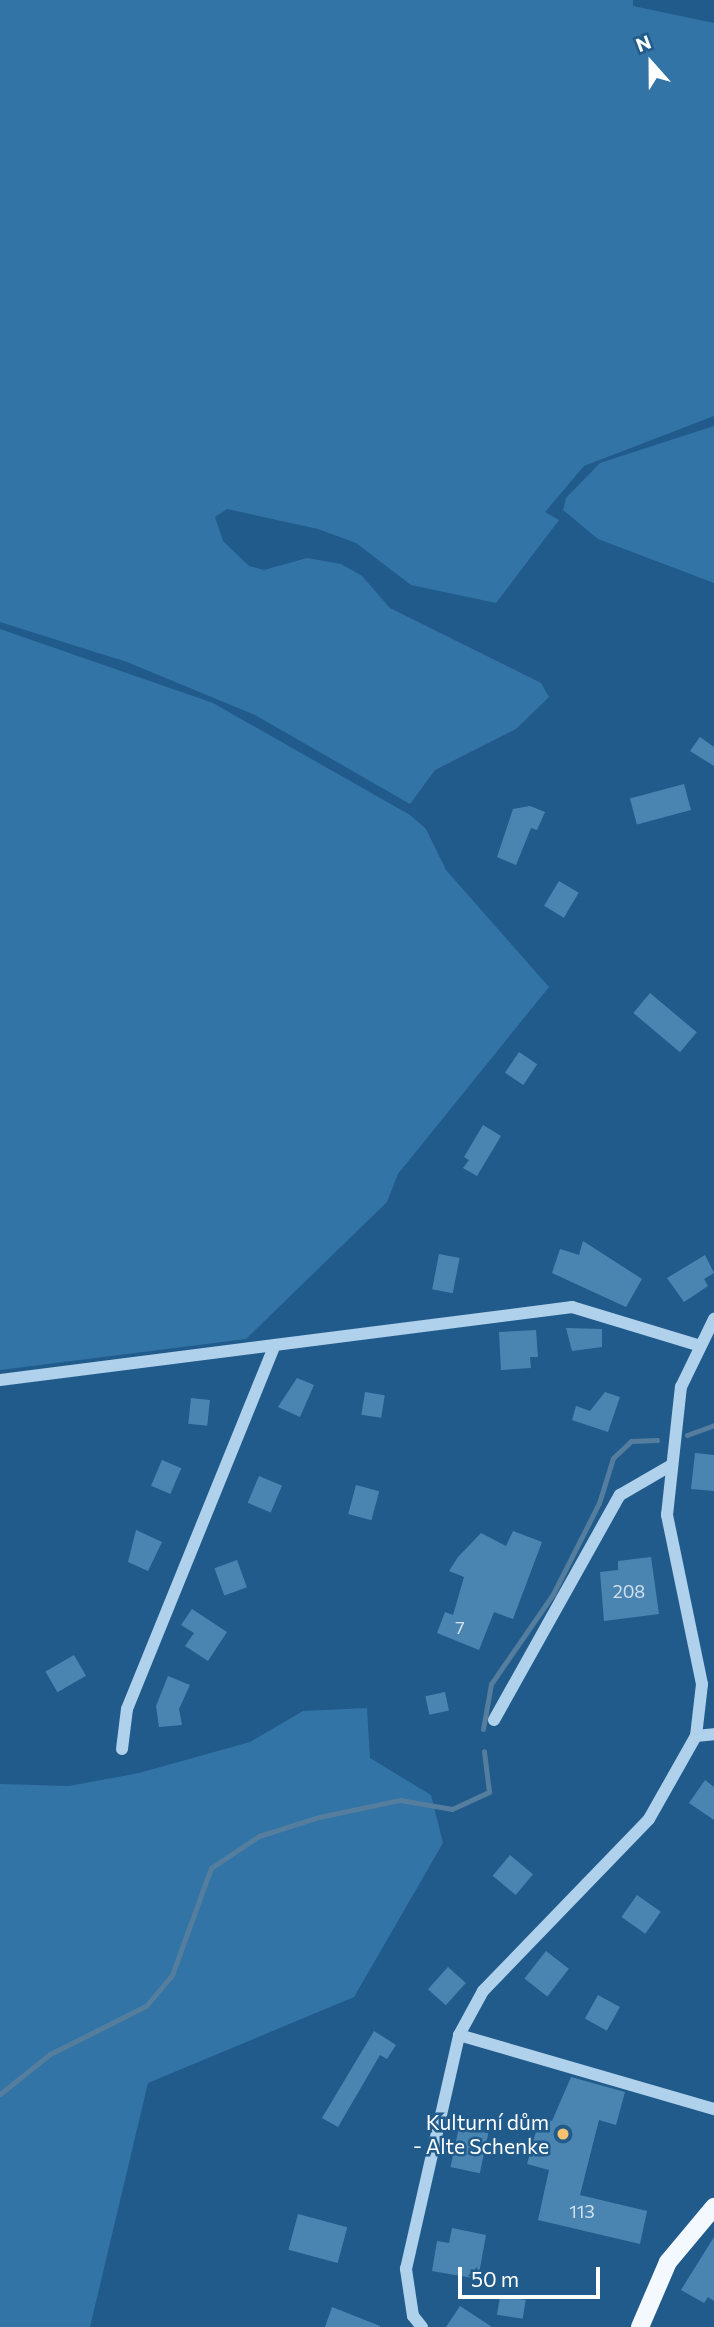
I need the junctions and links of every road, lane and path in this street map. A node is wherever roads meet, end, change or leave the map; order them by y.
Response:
1 (714, 1319) edge
2 (697, 1345) junction
3 (273, 1349) junction
4 (0, 1380) edge
5 (670, 1466) junction
6 (494, 1720) dead end
7 (714, 1734) edge
8 (696, 1736) junction
9 (122, 1749) dead end
10 (459, 2035) junction
11 (714, 2109) edge
12 (714, 2207) edge
13 (410, 2321) edge
14 (422, 2327) edge
15 (640, 2327) edge

1 - 2 street
2 - 3 street
2 - 5 street
3 - 4 street
3 - 9 street
5 - 6 street
5 - 8 street
7 - 8 street
8 - 10 street
10 - 11 street
10 - 13 street
12 - 15 main road
13 - 14 street

